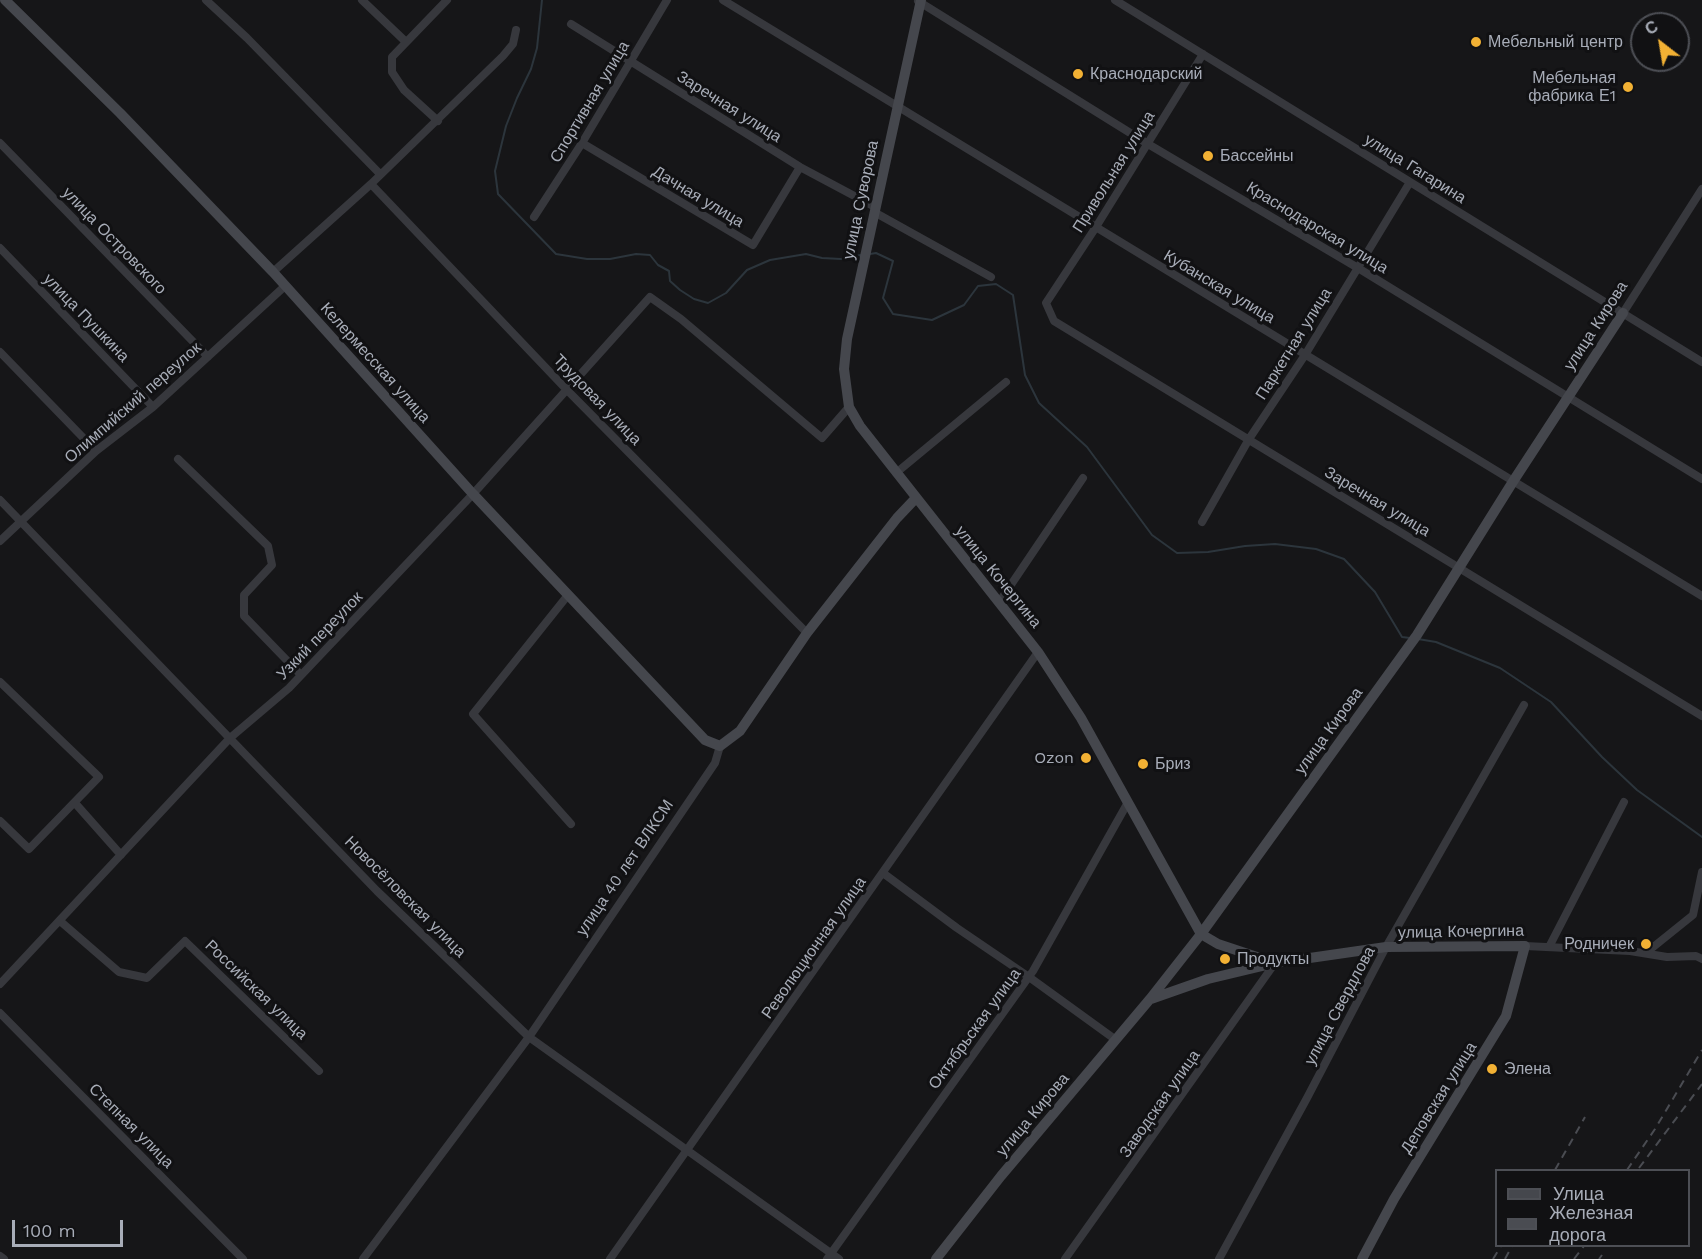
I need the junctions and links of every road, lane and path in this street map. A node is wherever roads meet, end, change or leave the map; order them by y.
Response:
1 (5, 0) edge
2 (206, 0) edge
3 (362, 0) edge
4 (447, 0) edge
5 (668, 0) edge
6 (723, 0) edge
7 (1115, 0) edge
8 (920, 1) edge
9 (571, 24) dead end
10 (516, 30) dead end
11 (406, 42) junction
12 (1203, 54) junction
13 (630, 61) junction
14 (897, 106) junction
15 (438, 120) junction
16 (0, 143) edge
17 (582, 143) junction
18 (1148, 144) junction
19 (800, 167) junction
20 (380, 174) junction
21 (1410, 182) junction
22 (371, 184) junction
23 (1702, 189) edge
24 (874, 209) junction
25 (534, 217) dead end
26 (1096, 227) junction
27 (0, 248) edge
28 (1358, 268) junction
29 (273, 273) junction
30 (991, 276) dead end
31 (285, 286) junction
32 (1046, 303) joint
33 (1623, 313) junction
34 (0, 352) edge
35 (1305, 355) junction
36 (208, 357) junction
37 (1702, 362) edge
38 (1006, 382) dead end
39 (566, 389) junction
40 (1568, 396) junction
41 (153, 407) junction
42 (849, 407) junction
43 (1248, 439) junction
44 (96, 451) junction
45 (178, 459) dead end
46 (896, 473) junction
47 (1083, 478) dead end
48 (1702, 479) edge
49 (1514, 480) junction
50 (473, 494) junction
51 (915, 499) junction
52 (0, 500) edge
53 (20, 521) junction
54 (1202, 522) dead end
55 (0, 541) edge
56 (1459, 568) junction
57 (568, 595) junction
58 (1702, 596) edge
59 (1000, 601) junction
60 (807, 633) junction
61 (1038, 652) junction
62 (301, 675) junction
63 (0, 682) edge
64 (1524, 705) dead end
65 (1702, 716) edge
66 (231, 738) junction
67 (720, 746) junction
68 (1624, 802) dead end
69 (75, 803) junction
70 (1128, 804) junction
71 (0, 822) edge
72 (571, 824) dead end
73 (121, 855) junction
74 (1702, 872) edge
75 (883, 873) junction
76 (60, 921) junction
77 (1201, 934) junction
78 (1525, 946) junction
79 (1386, 947) junction
80 (1549, 947) junction
81 (1647, 952) junction
82 (1702, 959) edge
83 (1275, 963) junction
84 (1029, 977) junction
85 (0, 984) edge
86 (1150, 999) junction
87 (0, 1013) edge
88 (529, 1037) junction
89 (1116, 1040) junction
90 (320, 1071) dead end
91 (687, 1152) junction
92 (0, 1256) edge
93 (829, 1256) edge
94 (4, 1259) edge
95 (243, 1259) edge
96 (363, 1259) edge
97 (610, 1259) edge
98 (838, 1259) edge
99 (936, 1259) edge
100 (1065, 1259) edge
101 (1219, 1259) edge
102 (1362, 1259) edge

1 - 29 street, Келермесская улица
2 - 20 street
3 - 11 street
4 - 11 street
5 - 13 street, Спортивная улица
6 - 14 street, Кубанская улица
7 - 12 street, улица Гагарина
8 - 14 street, улица Суворова
8 - 18 street, Краснодарская улица
9 - 13 street, Заречная улица
10 - 15 street
11 - 15 street
12 - 18 street, Привольная улица
12 - 21 street, улица Гагарина
13 - 17 street, Спортивная улица
13 - 19 street, Заречная улица
14 - 24 street, улица Суворова
14 - 26 street, Кубанская улица
15 - 20 street
16 - 36 street, улица Островского
17 - 19 street, Дачная улица
17 - 25 street, Спортивная улица
18 - 26 street, Привольная улица
18 - 28 street, Краснодарская улица
19 - 24 street, Заречная улица
20 - 22 street
21 - 28 street, Паркетная улица
21 - 33 street, улица Гагарина
22 - 29 street
22 - 39 street, Трудовая улица
23 - 33 street, улица Кирова
24 - 30 street, Заречная улица
24 - 42 street, улица Суворова
26 - 32 street, Привольная улица
26 - 35 street, Кубанская улица
27 - 41 street, улица Пушкина
28 - 35 street, Паркетная улица
28 - 40 street, Краснодарская улица
29 - 31 street, Келермесская улица
31 - 36 street, Олимпийский переулок
31 - 50 street, Келермесская улица
32 - 43 street, Заречная улица
33 - 37 street, улица Гагарина
33 - 40 street, улица Кирова
34 - 44 street
35 - 43 street, Паркетная улица
35 - 49 street, Кубанская улица
36 - 41 street, Олимпийский переулок
38 - 46 street
39 - 42 street, Узкий переулок
39 - 50 street, Узкий переулок
39 - 60 street, Трудовая улица
40 - 48 street, Краснодарская улица
40 - 49 street, улица Кирова
41 - 44 street, Олимпийский переулок
42 - 46 street, улица Кочергина
43 - 54 street, Паркетная улица
43 - 56 street, Заречная улица
44 - 53 street, Олимпийский переулок
45 - 62 street
46 - 51 street, улица Кочергина
47 - 59 street
49 - 56 street, улица Кирова
49 - 58 street, Кубанская улица
50 - 57 street, Келермесская улица
50 - 62 street, Узкий переулок
51 - 59 street, улица Кочергина
51 - 60 street, улица 40 лет ВЛКСМ
52 - 53 street, Новосёловская улица
53 - 55 street, Олимпийский переулок
53 - 66 street, Новосёловская улица
56 - 65 street, Заречная улица
56 - 77 street, улица Кирова
57 - 67 street, Келермесская улица
57 - 72 street
59 - 61 street, улица Кочергина
60 - 67 street, улица 40 лет ВЛКСМ
61 - 70 street, улица Кочергина
61 - 75 street, Революционная улица
62 - 66 street, Узкий переулок
63 - 69 street
64 - 79 street, улица Свердлова
66 - 73 street, Узкий переулок
66 - 88 street, Новосёловская улица
67 - 88 street, улица 40 лет ВЛКСМ
68 - 80 street
69 - 71 street
69 - 73 street
70 - 77 street, улица Кочергина
70 - 84 street, Октябрьская улица
73 - 76 street, Узкий переулок
74 - 81 street
75 - 84 street
75 - 91 street, Революционная улица
76 - 85 street, Узкий переулок
76 - 90 street, Российская улица
77 - 83 street, улица Кочергина
77 - 86 street, улица Кирова
78 - 79 street, улица Кочергина
78 - 80 street, улица Кочергина
78 - 102 street, Деповская улица
79 - 83 street, улица Кочергина
79 - 101 street, улица Свердлова
80 - 81 street, улица Кочергина
81 - 82 street, улица Кочергина
83 - 86 street, улица Кочергина
83 - 100 street, Заводская улица
84 - 89 street
84 - 93 street, Октябрьская улица
86 - 89 street, улица Кирова
87 - 95 street, Степная улица
88 - 91 street, Новосёловская улица
88 - 96 street, улица 40 лет ВЛКСМ
89 - 99 street, улица Кирова
91 - 93 street, Новосёловская улица
91 - 97 street, Революционная улица
92 - 94 street
93 - 98 street, Новосёловская улица

